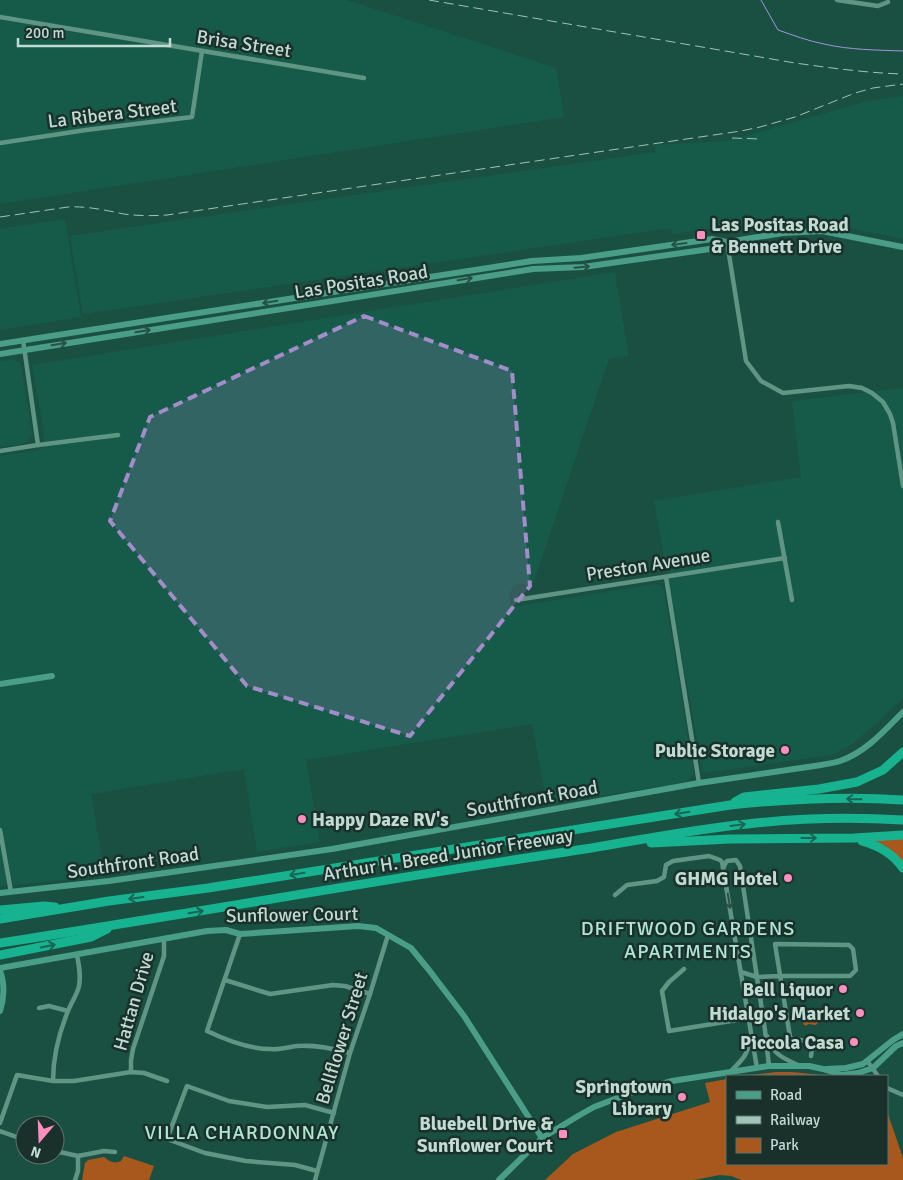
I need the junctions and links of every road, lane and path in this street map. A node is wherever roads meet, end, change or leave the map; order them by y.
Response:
1 (837, 0) edge
2 (888, 2) dead end
3 (0, 17) edge
4 (202, 52) junction
5 (364, 78) dead end
6 (0, 143) edge
7 (727, 242) junction
8 (903, 247) edge
9 (23, 340) junction
10 (0, 344) edge
11 (24, 350) junction
12 (0, 354) edge
13 (118, 435) dead end
14 (38, 445) junction
15 (0, 451) edge
16 (903, 486) edge
17 (778, 522) dead end
18 (785, 558) junction
19 (666, 577) junction
20 (516, 600) dead end
21 (792, 600) dead end
22 (52, 676) dead end
23 (0, 684) edge
24 (903, 712) edge
25 (903, 752) edge
26 (699, 783) junction
27 (903, 800) edge
28 (730, 805) junction
29 (903, 820) edge
30 (0, 830) edge
31 (903, 835) edge
32 (854, 838) junction
33 (603, 846) junction
34 (723, 868) junction
35 (903, 868) edge
36 (11, 892) junction
37 (0, 894) edge
38 (615, 895) dead end
39 (66, 909) junction
40 (0, 910) edge
41 (0, 919) edge
42 (114, 926) junction
43 (240, 934) junction
44 (388, 935) junction
45 (164, 939) junction
46 (0, 943) edge
47 (0, 955) edge
48 (77, 955) junction
49 (0, 970) edge
50 (684, 970) dead end
51 (741, 972) junction
52 (780, 976) junction
53 (757, 977) junction
54 (224, 980) junction
55 (370, 994) junction
56 (39, 1008) dead end
57 (0, 1011) edge
58 (68, 1011) junction
59 (762, 1016) junction
60 (748, 1018) junction
61 (765, 1030) junction
62 (751, 1031) junction
63 (903, 1034) edge
64 (813, 1042) junction
65 (903, 1042) edge
66 (827, 1046) dead end
67 (350, 1053) junction
68 (811, 1056) dead end
69 (868, 1062) junction
70 (798, 1065) junction
71 (768, 1066) junction
72 (757, 1068) junction
73 (873, 1068) junction
74 (822, 1069) junction
75 (131, 1072) junction
76 (730, 1072) junction
77 (841, 1075) edge
78 (849, 1075) edge
79 (877, 1075) edge
80 (53, 1081) junction
81 (167, 1081) dead end
82 (888, 1088) edge
83 (903, 1096) edge
84 (334, 1113) junction
85 (0, 1122) edge
86 (0, 1131) edge
87 (15, 1136) edge
88 (542, 1138) junction
89 (115, 1152) dead end
90 (65, 1153) edge
91 (78, 1156) junction
92 (317, 1171) junction
93 (75, 1180) edge
94 (314, 1180) edge
95 (499, 1180) edge

1 - 2 street
3 - 4 street, Brisa Street
4 - 5 street, Brisa Street
4 - 6 street, La Ribera Street
7 - 8 street, Las Positas Road
7 -> 9 street, Las Positas Road
11 -> 7 street, Las Positas Road
7 - 16 street
9 - 10 street, Las Positas Road
9 - 11 street
11 - 12 street, Las Positas Road
11 - 14 street
13 - 14 street
14 - 15 street
17 - 18 street
18 - 19 street, Preston Avenue
18 - 21 street
19 - 20 street, Preston Avenue
19 - 26 street
22 - 23 street
24 - 26 street, Southfront Road
25 - 28 highway
26 - 36 street, Southfront Road
27 -> 28 highway, Arthur H. Breed Junior Freeway
28 -> 39 highway, Arthur H. Breed Junior Freeway
33 -> 29 highway, Arthur H. Breed Junior Freeway
30 - 36 street
31 - 32 highway
33 -> 32 highway
32 - 35 highway
42 -> 33 highway, Arthur H. Breed Junior Freeway
34 - 38 street
34 -> 51 street
34 - 53 street
36 - 37 street, Southfront Road
39 - 40 highway
39 - 41 highway, Arthur H. Breed Junior Freeway
42 - 46 highway, Arthur H. Breed Junior Freeway
47 -> 42 highway
43 - 44 street, Sunflower Court
43 - 45 street, Sunflower Court
43 - 54 street
44 - 55 street, Bellflower Street
44 - 88 street, Sunflower Court
45 - 48 street, Sunflower Court
45 - 75 street, Hattan Drive
48 - 49 street, Sunflower Court
48 - 58 street
49 - 57 street
50 - 60 street
51 - 53 street
51 - 60 street
52 - 52 street
52 - 53 street
52 - 64 street
53 - 59 street
54 - 55 street
54 - 67 street
55 - 67 street, Bellflower Street
56 - 58 street
58 - 80 street
59 - 60 street
59 - 61 street
60 - 62 street
61 - 70 street
61 - 71 street
62 - 72 street
62 - 76 street
63 - 69 street
64 - 66 street
64 - 68 street
65 - 73 street
67 - 84 street, Bellflower Street
69 - 73 street
69 - 74 street
70 - 71 street
70 - 74 street
71 - 72 street
72 - 76 street
73 - 78 street
73 - 79 street
74 - 77 street
75 - 80 street
75 - 81 street
76 - 88 street
80 - 85 street
82 - 83 street
84 - 92 street, Bellflower Street
84 - 92 street
86 - 87 street
88 - 95 street
89 - 91 street
90 - 91 street
91 - 93 street
92 - 94 street, Bellflower Street

